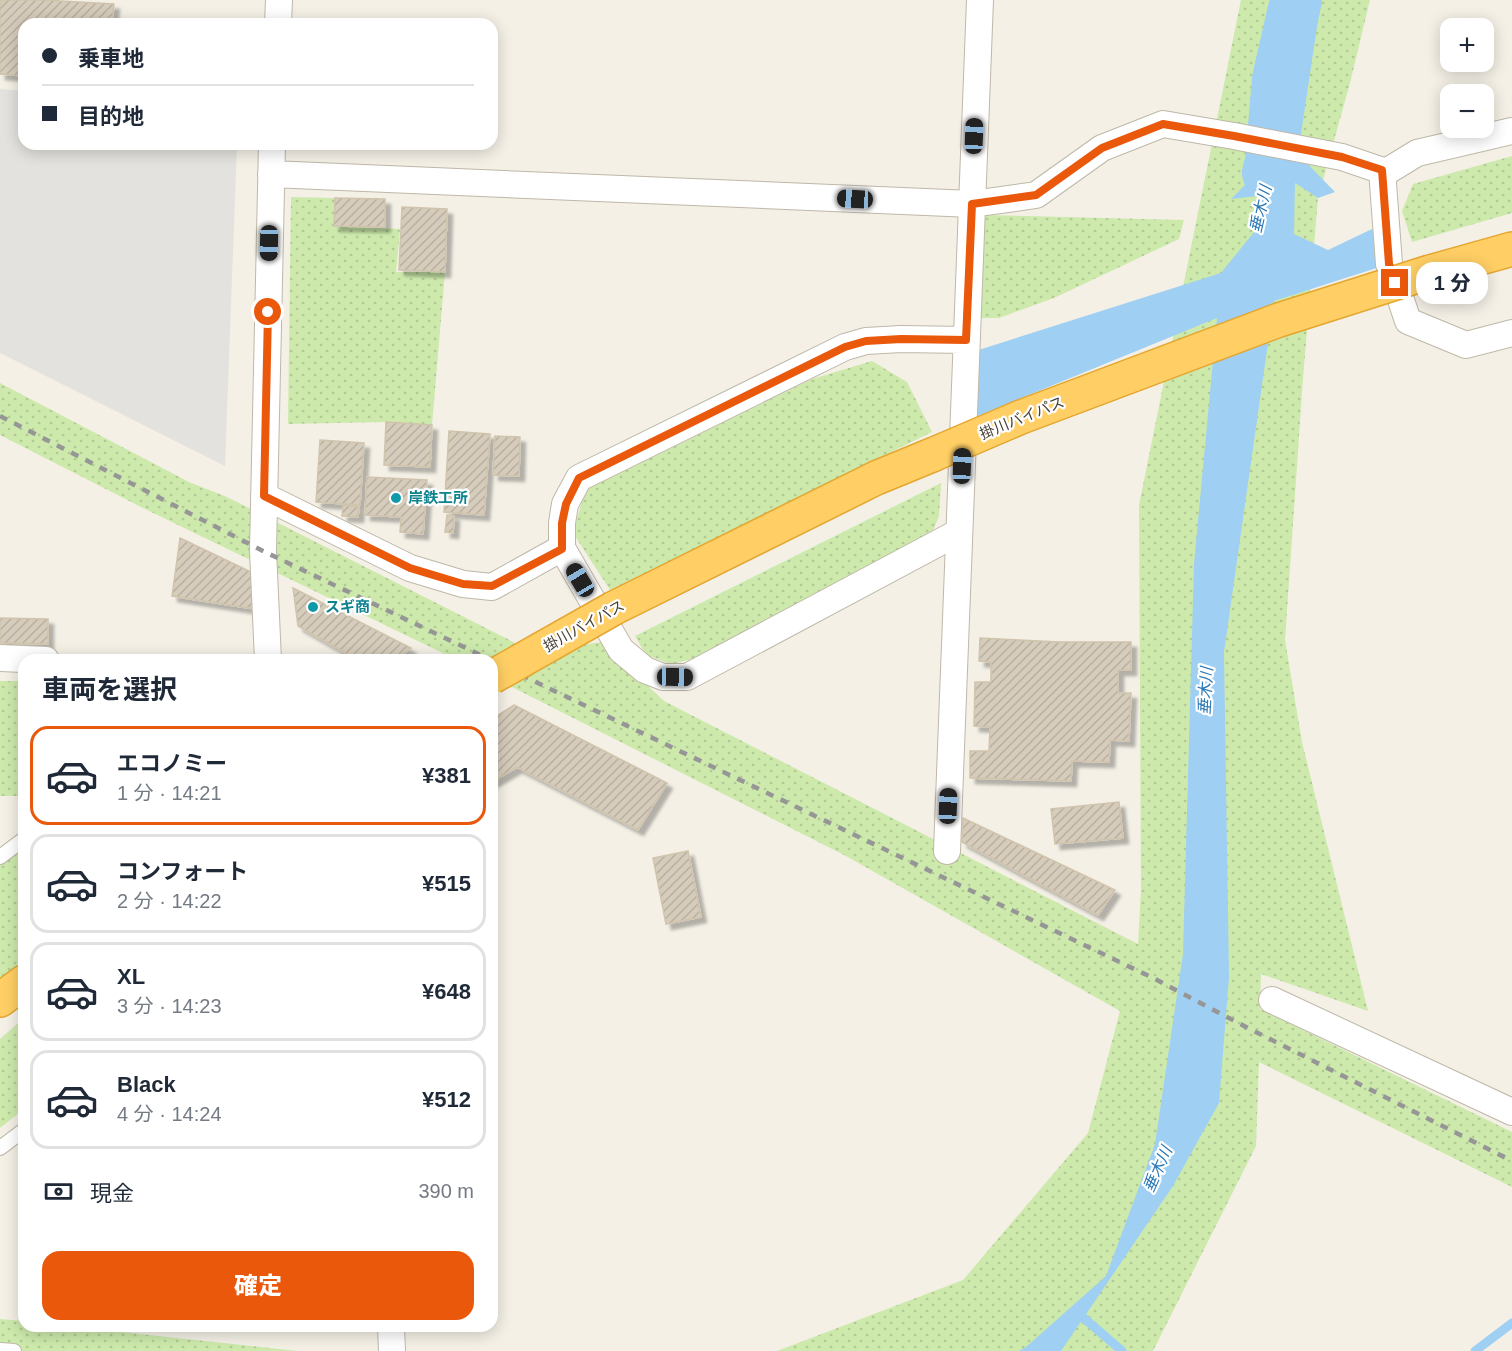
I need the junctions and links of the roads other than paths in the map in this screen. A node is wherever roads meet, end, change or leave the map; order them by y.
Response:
1 (279, 0) edge
2 (980, 0) edge
3 (278, 18) edge
4 (1512, 130) edge
5 (272, 150) edge
6 (1382, 170) junction
7 (271, 174) junction
8 (972, 204) junction
9 (1512, 249) edge
10 (1512, 333) edge
11 (966, 340) junction
12 (264, 496) junction
13 (959, 532) junction
14 (562, 549) junction
15 (268, 654) edge
16 (0, 658) edge
17 (18, 659) edge
18 (498, 674) edge
19 (18, 844) edge
20 (947, 851) dead end
21 (0, 857) edge
22 (18, 986) edge
23 (0, 1000) edge
24 (1272, 1000) dead end
25 (1512, 1112) edge
26 (18, 1134) edge
27 (0, 1148) edge
28 (391, 1332) edge
29 (0, 1350) edge
30 (14, 1351) edge
31 (392, 1351) edge

1 - 3 street
2 - 8 street
4 - 6 street
5 - 7 street
6 - 8 street
6 - 10 street
7 - 8 street
7 - 12 street
8 - 11 street
9 - 18 highway, 掛川バイパス, bridge
11 - 13 street
11 - 14 street
12 - 14 street
12 - 15 street
13 - 14 street
13 - 20 street
16 - 17 street
19 - 21 lane
22 - 23 highway
24 - 25 street
26 - 27 lane
28 - 31 street
29 - 30 lane

